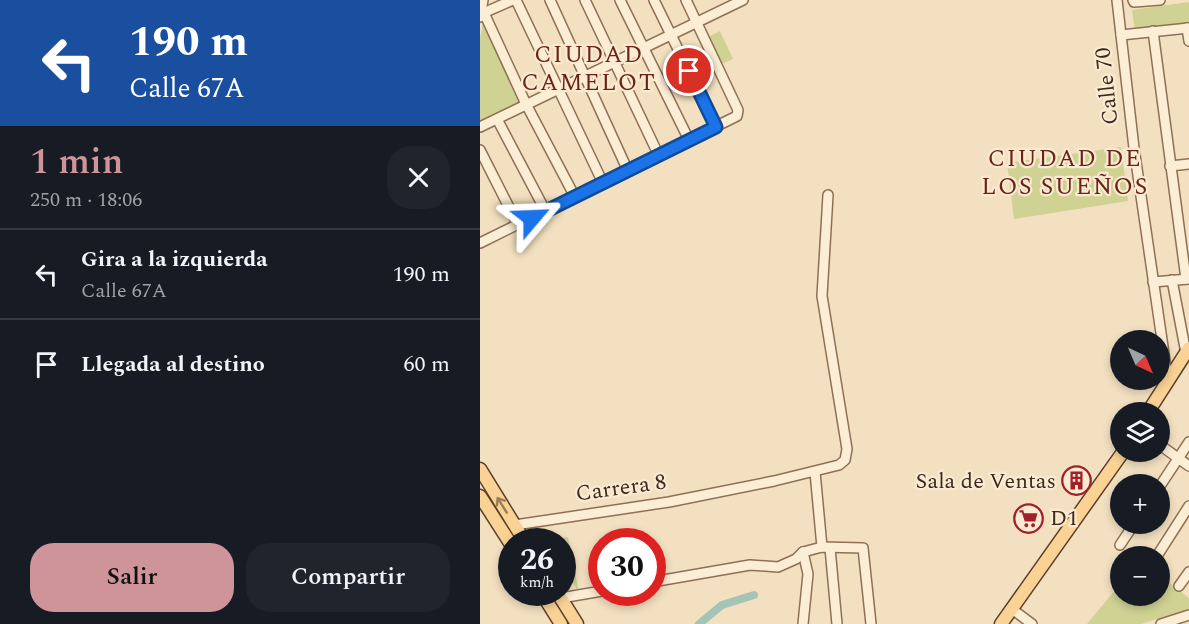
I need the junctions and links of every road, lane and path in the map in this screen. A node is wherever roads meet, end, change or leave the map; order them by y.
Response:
1 (514, 0) edge
2 (550, 0) edge
3 (585, 0) edge
4 (620, 0) edge
5 (654, 0) edge
6 (686, 0) edge
7 (742, 0) edge
8 (1117, 0) edge
9 (1160, 0) edge
10 (1134, 1) edge
11 (482, 10) edge
12 (696, 22) junction
13 (1188, 28) edge
14 (1153, 32) junction
15 (671, 34) junction
16 (1121, 35) junction
17 (1189, 41) edge
18 (642, 48) junction
19 (614, 61) junction
20 (585, 75) junction
21 (559, 88) junction
22 (526, 104) junction
23 (497, 119) junction
24 (480, 127) edge
25 (716, 127) junction
26 (689, 140) junction
27 (480, 150) edge
28 (658, 156) junction
29 (1189, 164) edge
30 (1170, 166) junction
31 (628, 171) junction
32 (603, 183) junction
33 (828, 195) dead end
34 (575, 197) junction
35 (546, 212) junction
36 (518, 225) junction
37 (480, 243) edge
38 (1188, 279) edge
39 (1172, 280) junction
40 (1153, 282) junction
41 (1160, 330) edge
42 (1187, 351) edge
43 (1170, 378) edge
44 (1189, 442) edge
45 (1170, 452) edge
46 (1178, 458) junction
47 (1116, 462) edge
48 (1189, 466) edge
49 (480, 469) edge
50 (815, 472) junction
51 (1168, 474) edge
52 (480, 496) edge
53 (1189, 506) edge
54 (514, 525) junction
55 (500, 528) edge
56 (516, 528) edge
57 (1127, 534) edge
58 (1120, 545) dead end
59 (1163, 546) edge
60 (826, 548) junction
61 (803, 552) junction
62 (1189, 572) edge
63 (666, 580) edge
64 (1179, 586) dead end
65 (550, 606) edge
66 (566, 606) edge
67 (1012, 609) junction
68 (1189, 615) edge
69 (561, 624) edge
70 (577, 624) edge
71 (803, 624) edge
72 (837, 624) edge
73 (871, 624) edge
74 (1001, 624) edge
75 (1032, 624) edge
76 (1161, 624) edge

1 - 11 street
1 - 21 street
2 - 20 street
3 - 19 street
4 - 18 street
5 - 15 street
6 - 12 street
7 - 12 street
8 - 16 street, Calle 70
9 - 10 street
11 - 22 street
12 - 15 street
12 - 25 street
13 - 14 street
13 - 17 street
14 - 16 street
14 - 30 street
15 - 18 street
15 - 25 street
16 - 40 street, Calle 70
18 - 19 street
18 - 26 street
19 - 20 street
19 - 28 street
20 - 21 street
20 - 31 street
21 - 22 street
21 - 32 street
22 - 23 street
22 - 34 street
23 - 24 street
23 - 35 street
25 - 26 street
26 - 28 street
27 - 36 street
28 - 31 street
29 - 30 street
30 - 38 street
31 - 32 street
32 - 34 street
33 - 50 street, Carrera 8
34 - 35 street
35 - 36 street
36 - 37 street
38 - 39 street
39 - 40 street
39 - 42 street
40 - 41 street, Calle 70
42 - 43 main road
44 - 46 street
45 - 46 street
46 - 48 street
46 - 51 street
47 - 67 main road
54 -> 49 main road
50 - 54 street, Carrera 8
50 - 60 street
52 - 55 main road
53 - 59 street
54 - 56 main road
57 - 58 street
60 - 61 street
60 - 72 street
60 - 73 street
61 - 63 street
61 - 71 street
62 - 64 street
65 - 69 main road
66 - 70 main road
67 - 74 main road
67 - 75 street
68 - 76 street

